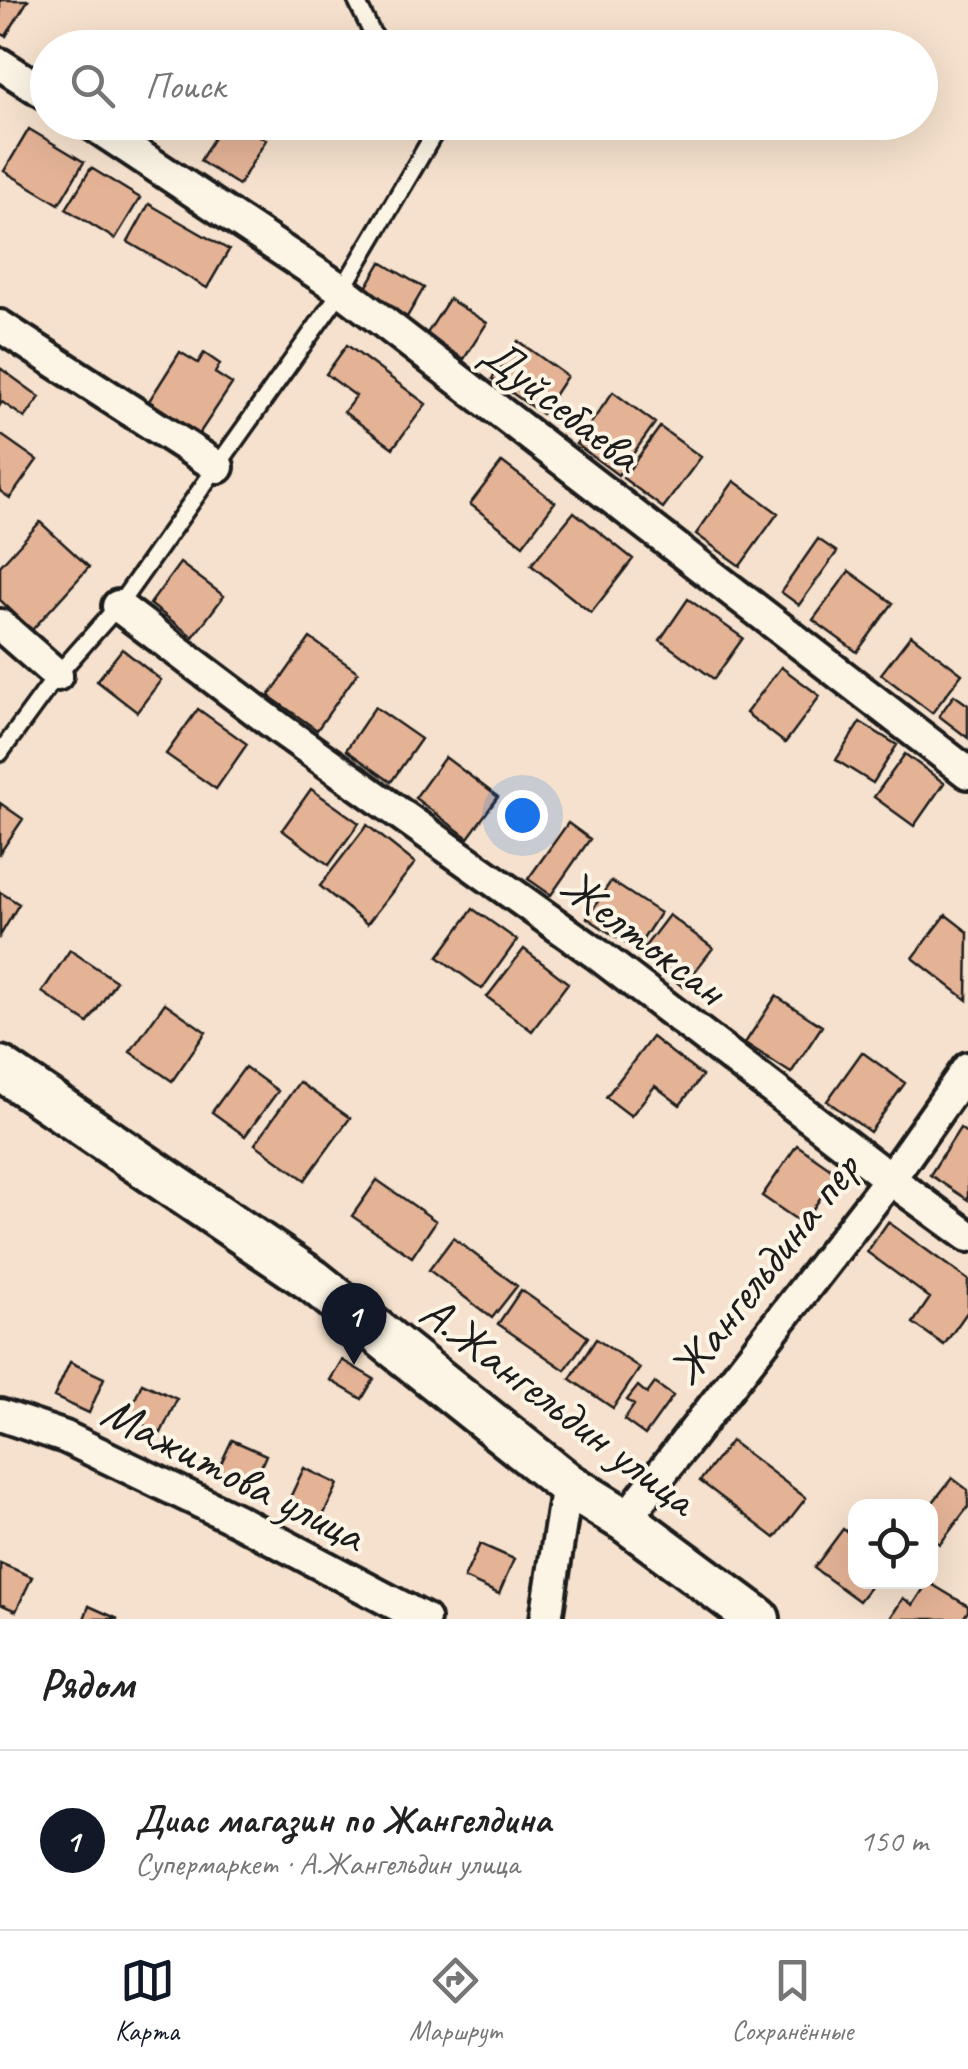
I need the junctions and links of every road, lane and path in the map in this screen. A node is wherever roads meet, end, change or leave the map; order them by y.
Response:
1 (356, 0) edge
2 (371, 30) edge
3 (0, 64) edge
4 (30, 83) edge
5 (116, 140) edge
6 (430, 140) edge
7 (342, 290) junction
8 (0, 326) edge
9 (218, 468) junction
10 (118, 606) junction
11 (0, 625) edge
12 (57, 675) junction
13 (0, 753) edge
14 (968, 773) edge
15 (0, 1068) edge
16 (968, 1068) edge
17 (890, 1179) junction
18 (968, 1236) edge
19 (0, 1414) edge
20 (567, 1484) junction
21 (625, 1520) junction
22 (424, 1619) edge
23 (546, 1619) edge
24 (758, 1619) edge

1 - 2 lane
3 - 4 street
5 - 7 street, Дуйсебаева
6 - 7 lane
7 - 9 lane
7 - 14 street, Дуйсебаева
8 - 9 street
9 - 10 lane
10 - 12 lane
10 - 17 street, Желтоксан
11 - 12 street
12 - 13 lane
15 - 20 street, А.Жангельдин улица
16 - 17 street, Жангельдина пер
17 - 18 street, Желтоксан
17 - 21 street, Жангельдина пер
19 - 22 street, Мажитова улица
20 - 21 street, А.Жангельдин улица
20 - 23 street
21 - 24 street, А.Жангельдин улица

